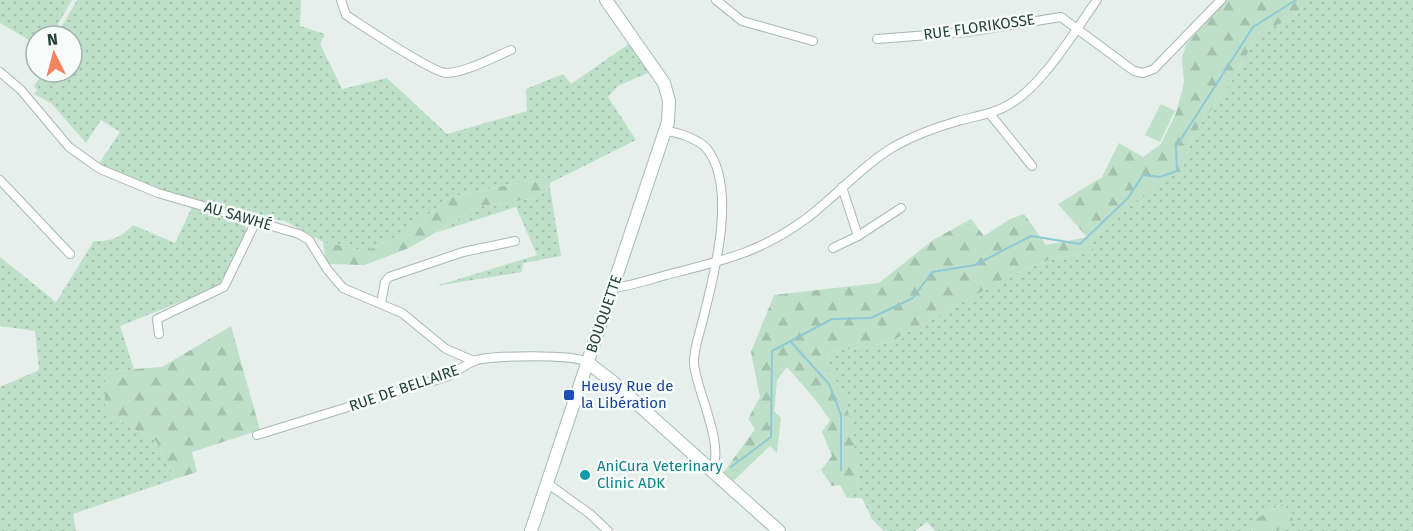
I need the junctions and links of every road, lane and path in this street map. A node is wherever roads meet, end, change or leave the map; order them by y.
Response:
1 (341, 0) edge
2 (606, 0) edge
3 (716, 0) edge
4 (1097, 0) edge
5 (1221, 0) edge
6 (1076, 29) junction
7 (877, 39) dead end
8 (813, 41) dead end
9 (512, 50) dead end
10 (0, 72) edge
11 (990, 114) junction
12 (666, 131) junction
13 (1032, 166) dead end
14 (0, 180) edge
15 (842, 187) junction
16 (901, 208) dead end
17 (256, 221) junction
18 (858, 236) junction
19 (515, 241) dead end
20 (833, 248) dead end
21 (70, 254) dead end
22 (716, 264) junction
23 (613, 288) junction
24 (381, 303) junction
25 (159, 334) dead end
26 (474, 361) junction
27 (587, 362) junction
28 (257, 435) dead end
29 (712, 471) junction
30 (547, 483) junction
31 (531, 531) edge
32 (608, 531) edge
33 (779, 531) edge

1 - 9 street
2 - 12 main road, BOUQUETTE
3 - 8 street
4 - 6 street
5 - 6 street, RUE FLORIKOSSE
6 - 7 street, RUE FLORIKOSSE
6 - 11 street
10 - 17 street, AU SAWHÉ
11 - 13 street
11 - 15 street
12 - 22 street
12 - 23 main road, BOUQUETTE
14 - 21 street
15 - 18 street
15 - 22 street
16 - 18 street
17 - 24 street, AU SAWHÉ
17 - 25 street
18 - 20 street
19 - 24 street
22 - 23 street
22 - 29 street
23 - 27 main road, BOUQUETTE
24 - 26 street, AU SAWHÉ
26 - 27 street, RUE DE BELLAIRE
26 - 28 street, RUE DE BELLAIRE
27 - 29 main road
27 - 30 main road, BOUQUETTE
29 - 33 main road
30 - 31 main road, BOUQUETTE
30 - 32 street

